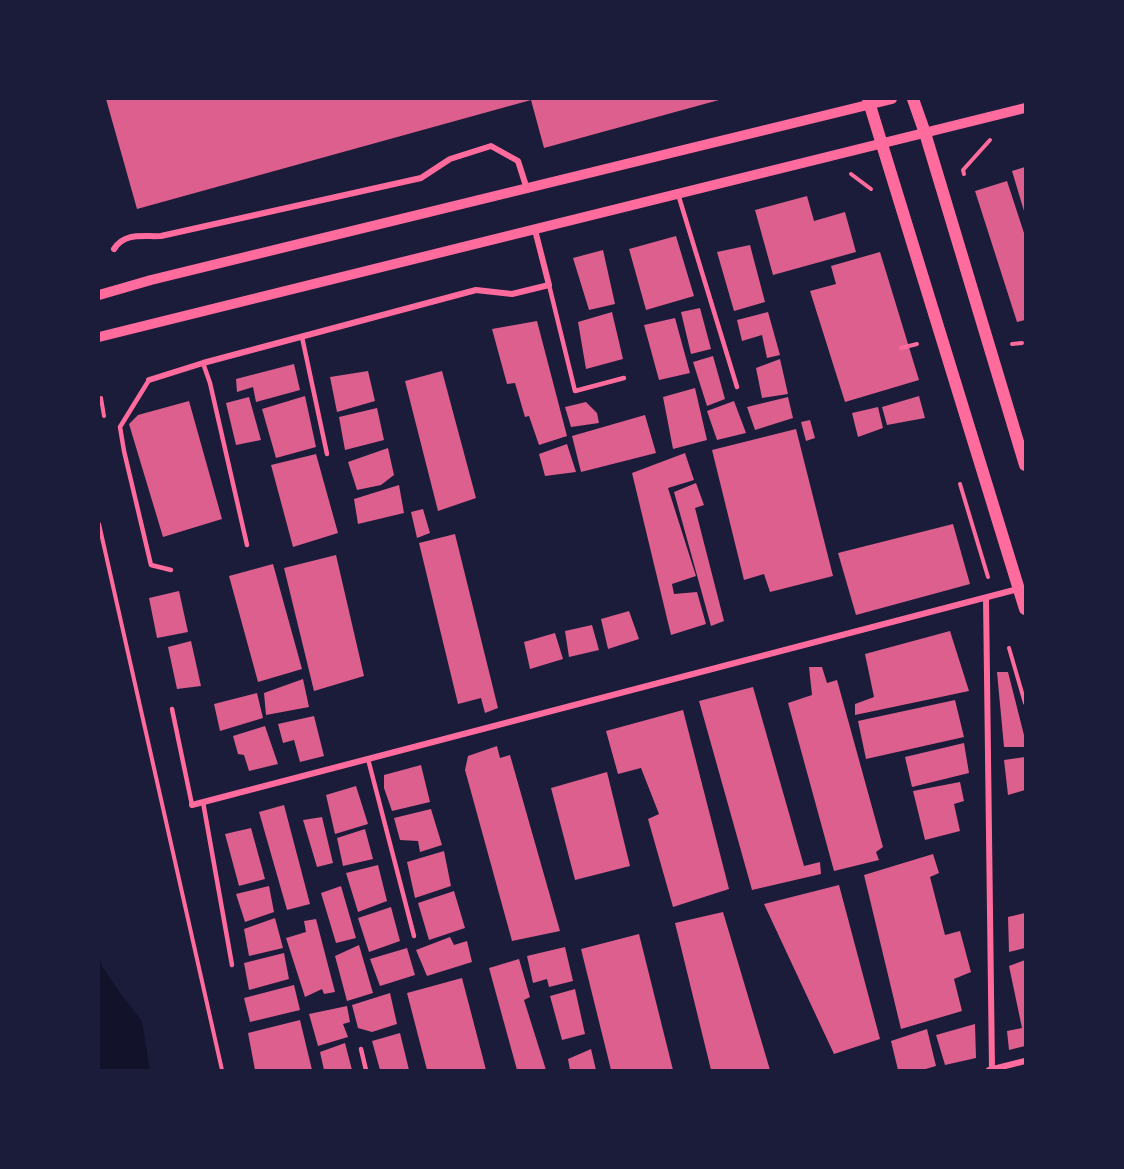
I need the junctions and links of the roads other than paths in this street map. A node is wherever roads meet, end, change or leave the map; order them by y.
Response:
1 (892, 99) edge
2 (913, 99) edge
3 (869, 102) edge
4 (1025, 108) edge
5 (925, 133) junction
6 (882, 145) junction
7 (526, 189) junction
8 (678, 194) junction
9 (535, 230) junction
10 (114, 249) dead end
11 (549, 285) junction
12 (99, 295) edge
13 (99, 337) edge
14 (302, 337) junction
15 (203, 363) junction
16 (624, 378) dead end
17 (149, 380) joint
18 (737, 387) dead end
19 (327, 454) dead end
20 (1024, 462) edge
21 (248, 545) dead end
22 (171, 570) dead end
23 (1019, 589) junction
24 (990, 597) junction
25 (1025, 609) edge
26 (172, 709) dead end
27 (368, 759) junction
28 (203, 802) junction
29 (192, 805) joint
30 (414, 936) dead end
31 (232, 965) dead end
32 (361, 1049) dead end
33 (1025, 1061) edge
34 (366, 1070) edge
35 (991, 1070) edge

1 - 3 street
2 - 5 main road
3 - 6 main road
3 - 7 street
4 - 5 street
5 - 6 street
5 - 20 main road
6 - 8 street
6 - 23 main road
7 - 10 street
7 - 12 street
8 - 9 street
8 - 18 lane
9 - 11 street
9 - 13 street
11 - 14 street
11 - 16 lane
14 - 15 street
14 - 19 lane
15 - 17 street
15 - 21 lane
17 - 22 lane
23 - 24 street
23 - 25 main road
24 - 27 street
24 - 35 street
26 - 29 lane
27 - 28 street
27 - 30 lane
28 - 29 street
28 - 31 lane
32 - 34 lane
33 - 35 street

